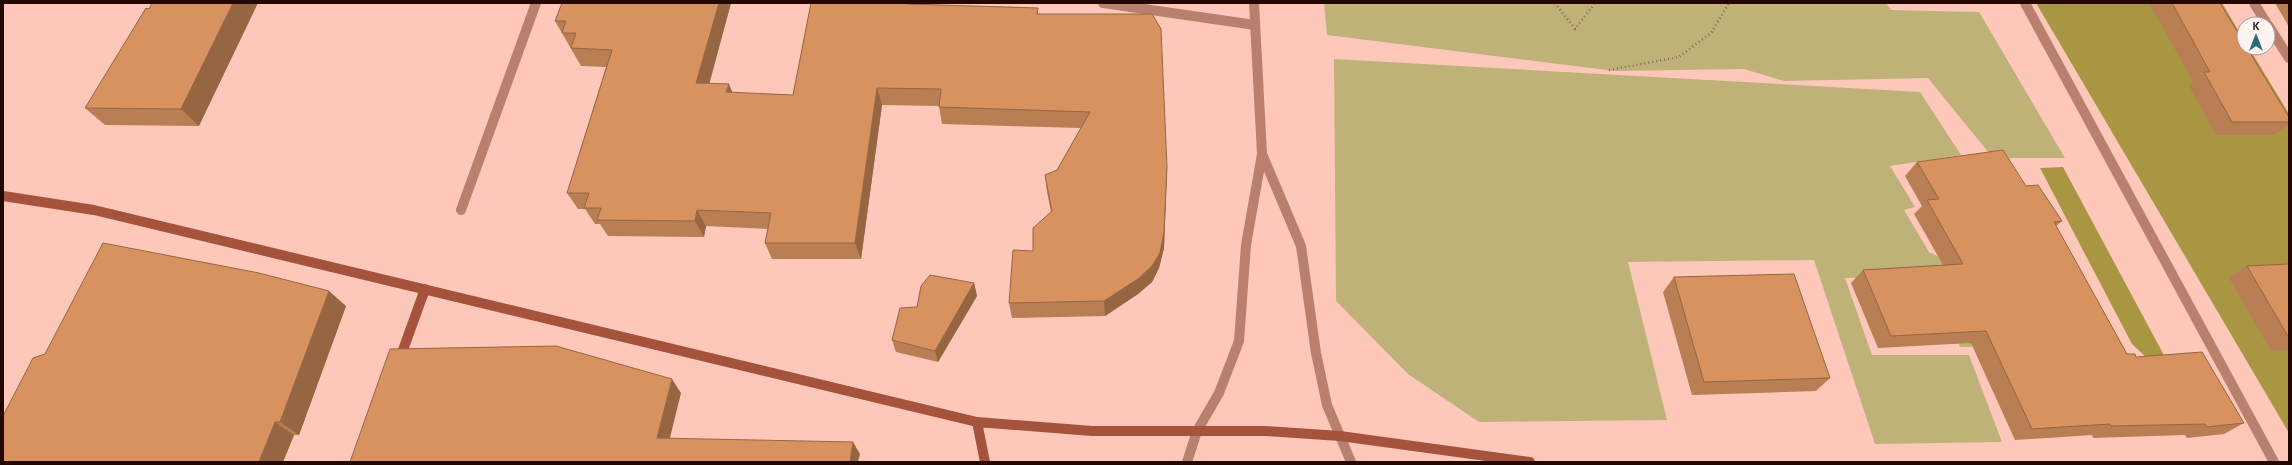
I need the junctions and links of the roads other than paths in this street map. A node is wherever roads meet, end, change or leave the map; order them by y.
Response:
1 (536, 3) edge
2 (1103, 3) edge
3 (1254, 3) edge
4 (2025, 3) edge
5 (2254, 3) edge
6 (2263, 16) edge
7 (1255, 25) junction
8 (2276, 37) edge
9 (2289, 58) edge
10 (1262, 154) junction
11 (3, 196) edge
12 (461, 210) dead end
13 (425, 289) junction
14 (395, 372) edge
15 (977, 422) junction
16 (1197, 431) junction
17 (1340, 436) junction
18 (985, 462) edge
19 (1187, 462) edge
20 (1351, 462) edge
21 (1530, 462) edge
22 (2274, 462) edge

1 - 12 street
2 - 7 street
3 - 7 street
4 - 22 street
5 - 6 street
7 - 10 street
8 - 9 street
10 - 16 street
10 - 17 street
11 - 13 main road
13 - 14 main road
13 - 15 main road
15 - 16 main road
15 - 18 main road
16 - 17 main road
16 - 19 street
17 - 20 street
17 - 21 main road

